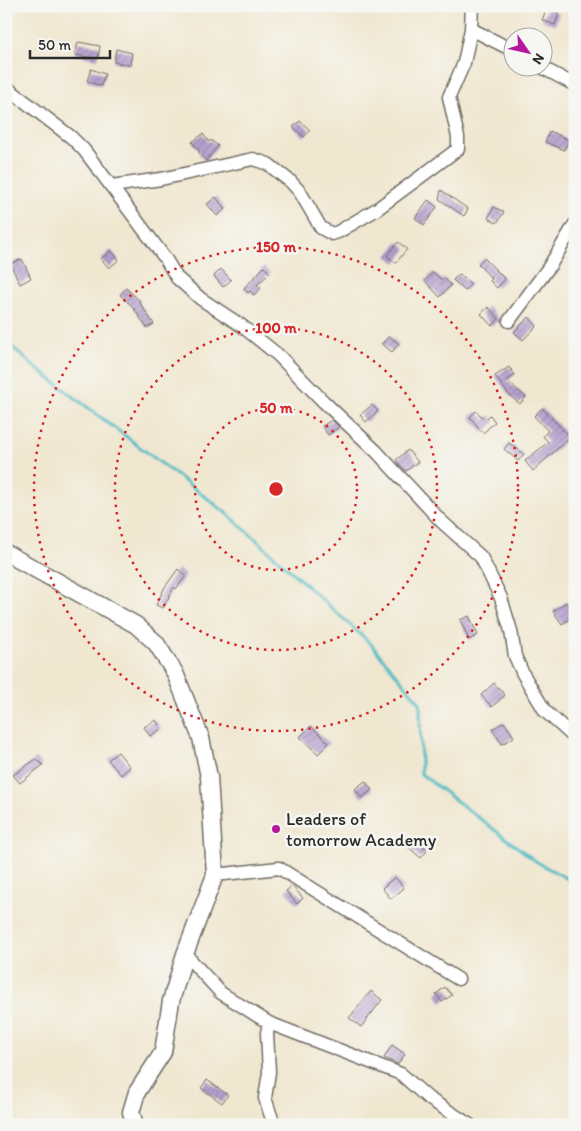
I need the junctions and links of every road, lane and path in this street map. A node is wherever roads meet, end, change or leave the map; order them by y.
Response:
1 (472, 6) edge
2 (471, 29) junction
3 (504, 46) edge
4 (554, 74) edge
5 (575, 85) edge
6 (6, 87) edge
7 (112, 186) junction
8 (575, 224) edge
9 (509, 321) dead end
10 (6, 553) edge
11 (575, 738) edge
12 (215, 875) junction
13 (185, 954) junction
14 (458, 978) dead end
15 (270, 1023) junction
16 (135, 1125) edge
17 (274, 1125) edge
18 (470, 1125) edge

1 - 2 street
2 - 3 street
2 - 7 street
4 - 5 street
6 - 7 street
7 - 11 street
8 - 9 street
10 - 12 street
12 - 13 street
12 - 14 street
13 - 15 street
13 - 16 street
15 - 17 street
15 - 18 street

